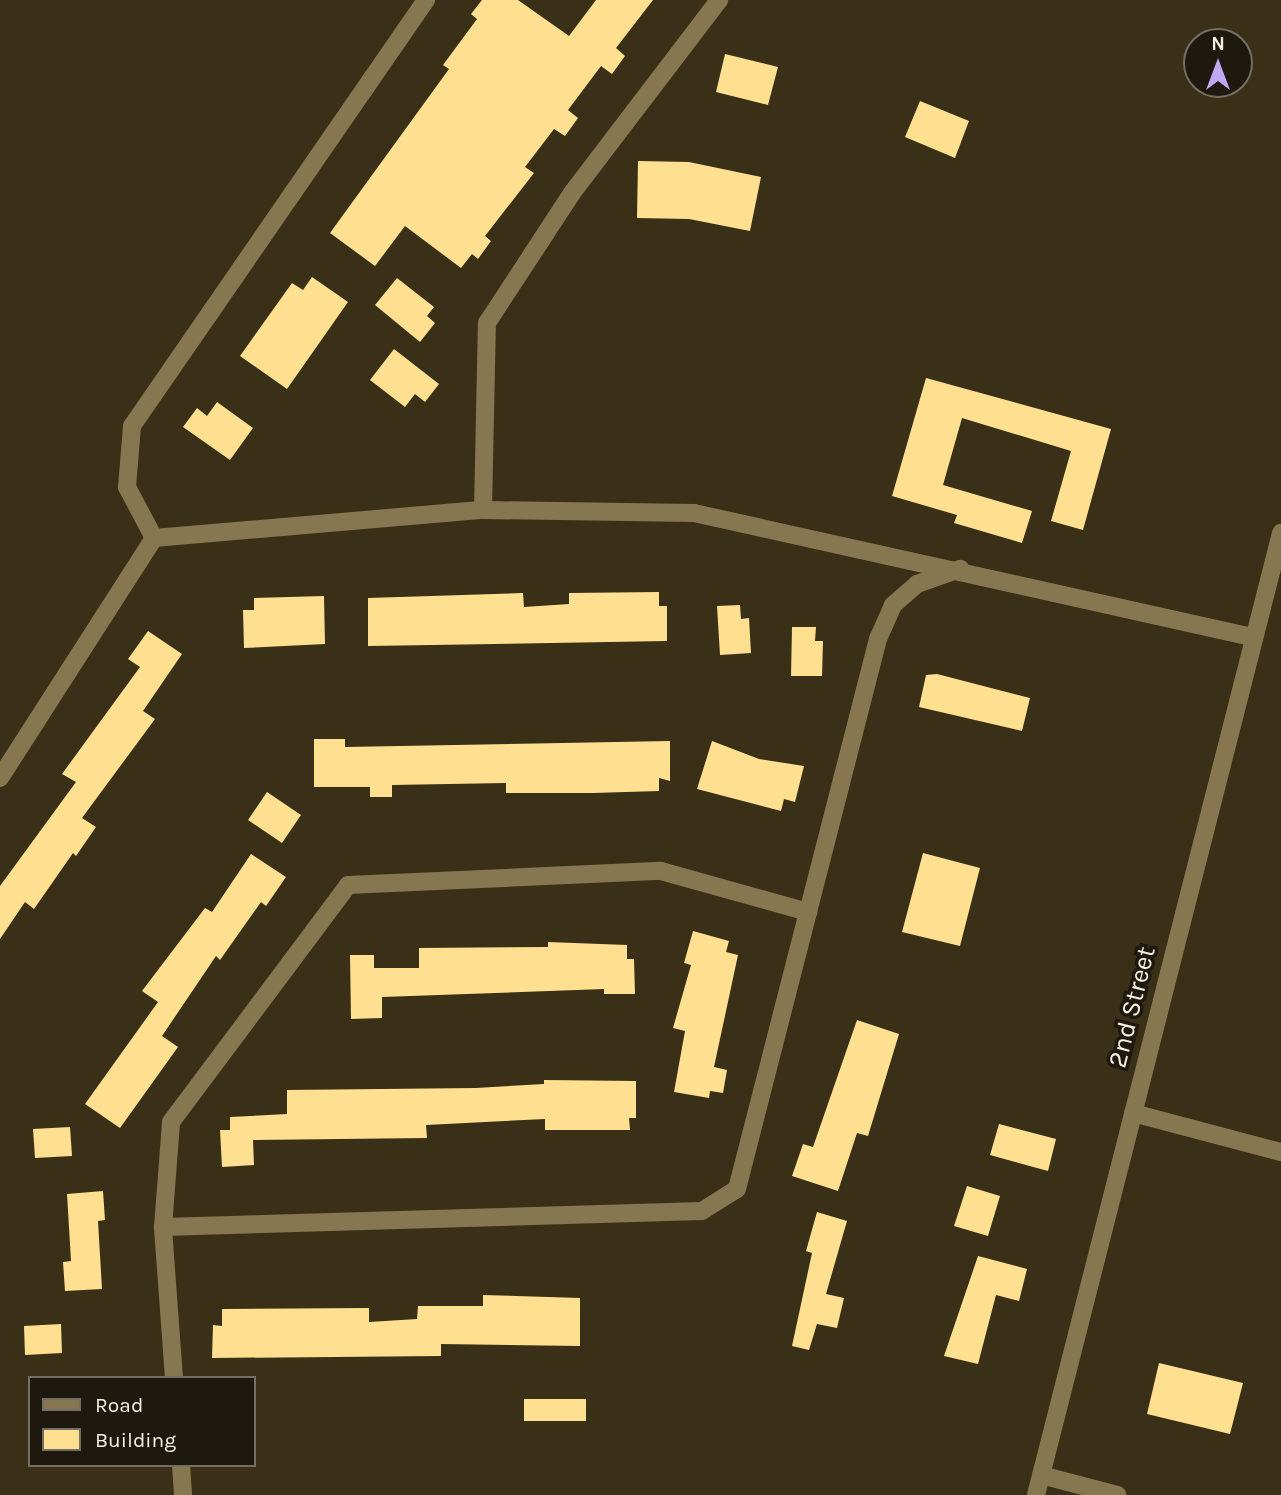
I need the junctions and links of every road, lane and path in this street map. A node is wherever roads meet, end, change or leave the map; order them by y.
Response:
1 (426, 0) edge
2 (719, 0) edge
3 (483, 510) junction
4 (1281, 533) edge
5 (154, 538) junction
6 (960, 569) junction
7 (1252, 637) junction
8 (0, 778) edge
9 (808, 912) junction
10 (1133, 1112) junction
11 (1281, 1152) edge
12 (163, 1227) junction
13 (174, 1376) edge
14 (181, 1467) edge
15 (1041, 1475) junction
16 (183, 1495) edge
17 (1036, 1495) edge
18 (1117, 1495) edge

1 - 5 street
2 - 3 street
3 - 5 street
3 - 6 street
4 - 7 street, 2nd Street
5 - 8 street
6 - 7 street
6 - 9 street
7 - 10 street, 2nd Street
9 - 12 street
9 - 12 street
10 - 11 street
10 - 15 street, 2nd Street
12 - 13 street
14 - 16 street
15 - 17 street, 2nd Street
15 - 18 street

